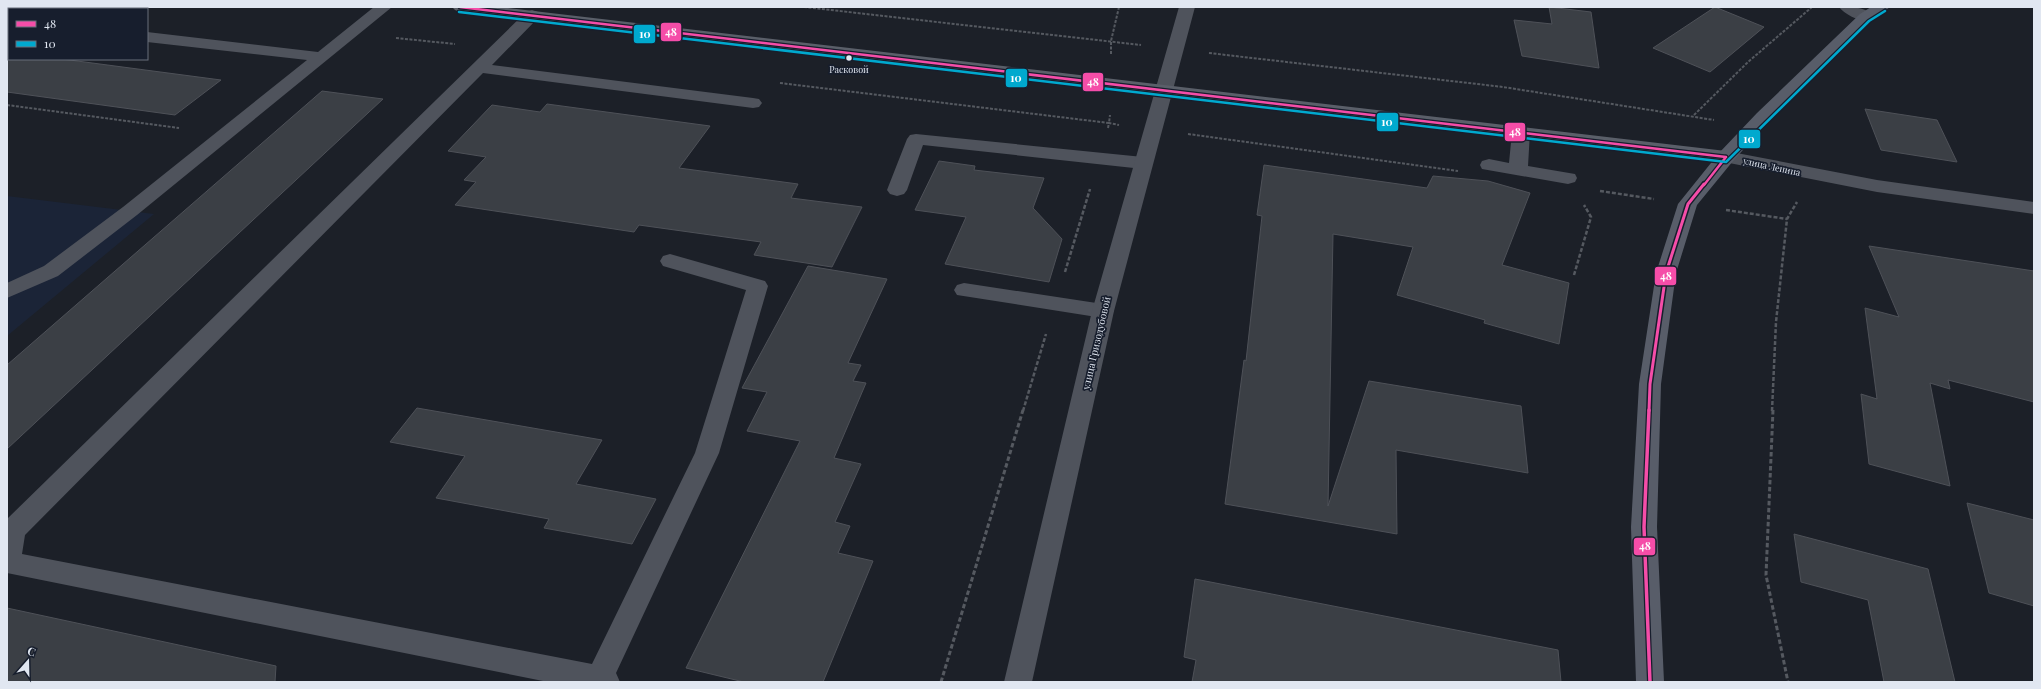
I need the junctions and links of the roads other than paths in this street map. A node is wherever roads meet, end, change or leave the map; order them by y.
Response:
1 (384, 7) edge
2 (460, 7) edge
3 (1188, 7) edge
4 (1847, 7) edge
5 (1882, 7) edge
6 (532, 15) junction
7 (1866, 17) junction
8 (148, 37) edge
9 (322, 57) junction
10 (479, 68) junction
11 (1164, 90) junction
12 (753, 103) dead end
13 (1521, 132) junction
14 (1726, 157) junction
15 (1143, 163) junction
16 (1489, 165) dead end
17 (1518, 170) junction
18 (1568, 178) dead end
19 (897, 190) dead end
20 (2034, 208) edge
21 (670, 261) dead end
22 (964, 290) dead end
23 (7, 291) edge
24 (1103, 311) junction
25 (7, 562) edge
26 (603, 680) edge
27 (1018, 682) edge
28 (1650, 682) edge

1 - 9 street
2 - 6 main road, улица Ленина
3 - 11 street, улица Гризодубовой
4 - 7 street
5 - 7 main road
6 - 10 street
6 - 11 main road, улица Ленина
7 - 14 main road
8 - 9 street
9 - 23 street
10 - 12 street
10 - 25 street
11 - 13 main road, улица Ленина
11 - 15 street, улица Гризодубовой
13 - 14 main road, улица Ленина
13 - 17 street
14 - 20 street, улица Ленина
14 - 28 main road
15 - 19 street
15 - 24 street, улица Гризодубовой
16 - 17 street
17 - 18 street
21 - 26 street
22 - 24 street
24 - 27 street, улица Гризодубовой
25 - 26 street

